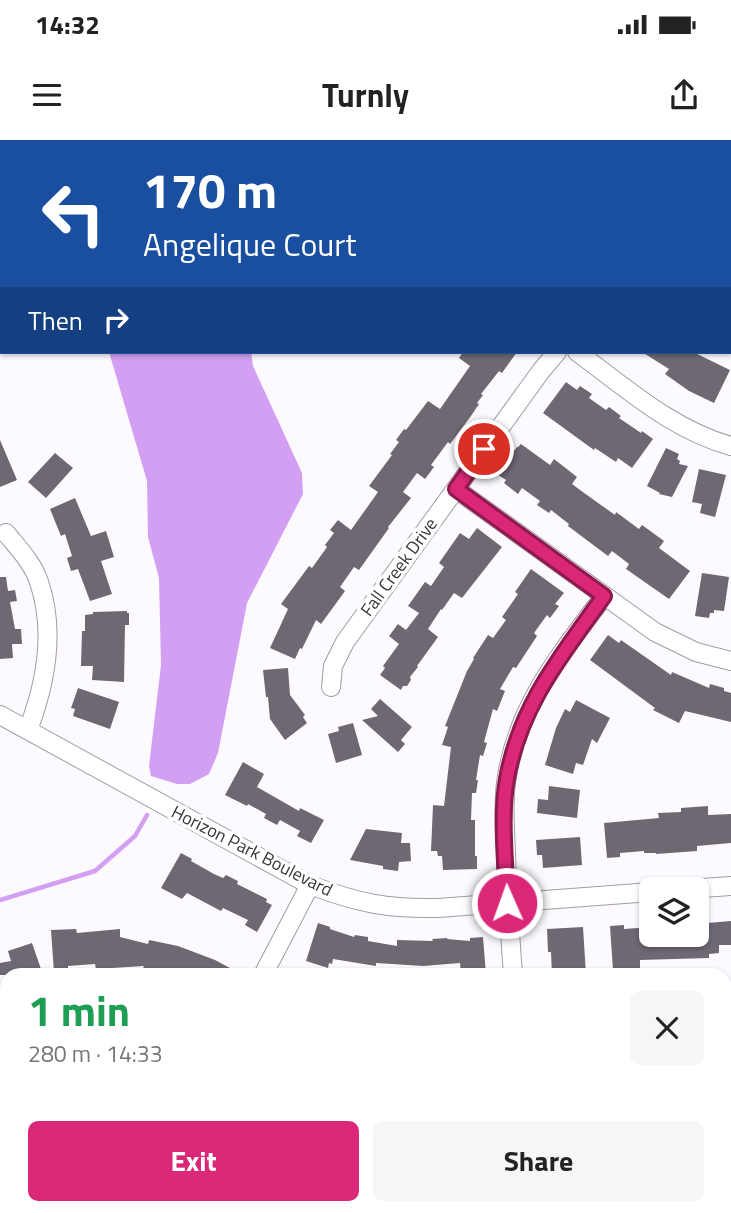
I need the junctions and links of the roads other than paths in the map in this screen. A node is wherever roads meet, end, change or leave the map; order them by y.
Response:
1 (555, 354) edge
2 (580, 354) edge
3 (731, 446) edge
4 (456, 489) junction
5 (6, 533) dead end
6 (604, 596) junction
7 (731, 661) edge
8 (331, 687) dead end
9 (0, 715) edge
10 (28, 730) junction
11 (310, 885) junction
12 (731, 886) edge
13 (709, 888) edge
14 (639, 893) edge
15 (507, 903) junction
16 (267, 968) edge
17 (512, 968) edge

1 - 4 street, Fall Creek Drive
2 - 3 street
4 - 6 street
4 - 8 street, Fall Creek Drive
5 - 10 street
6 - 7 street
6 - 15 street
9 - 10 street, Horizon Park Boulevard
10 - 11 street, Horizon Park Boulevard
11 - 15 street, Horizon Park Boulevard
11 - 16 street
12 - 13 street
14 - 15 street, Horizon Park Boulevard
15 - 17 street

